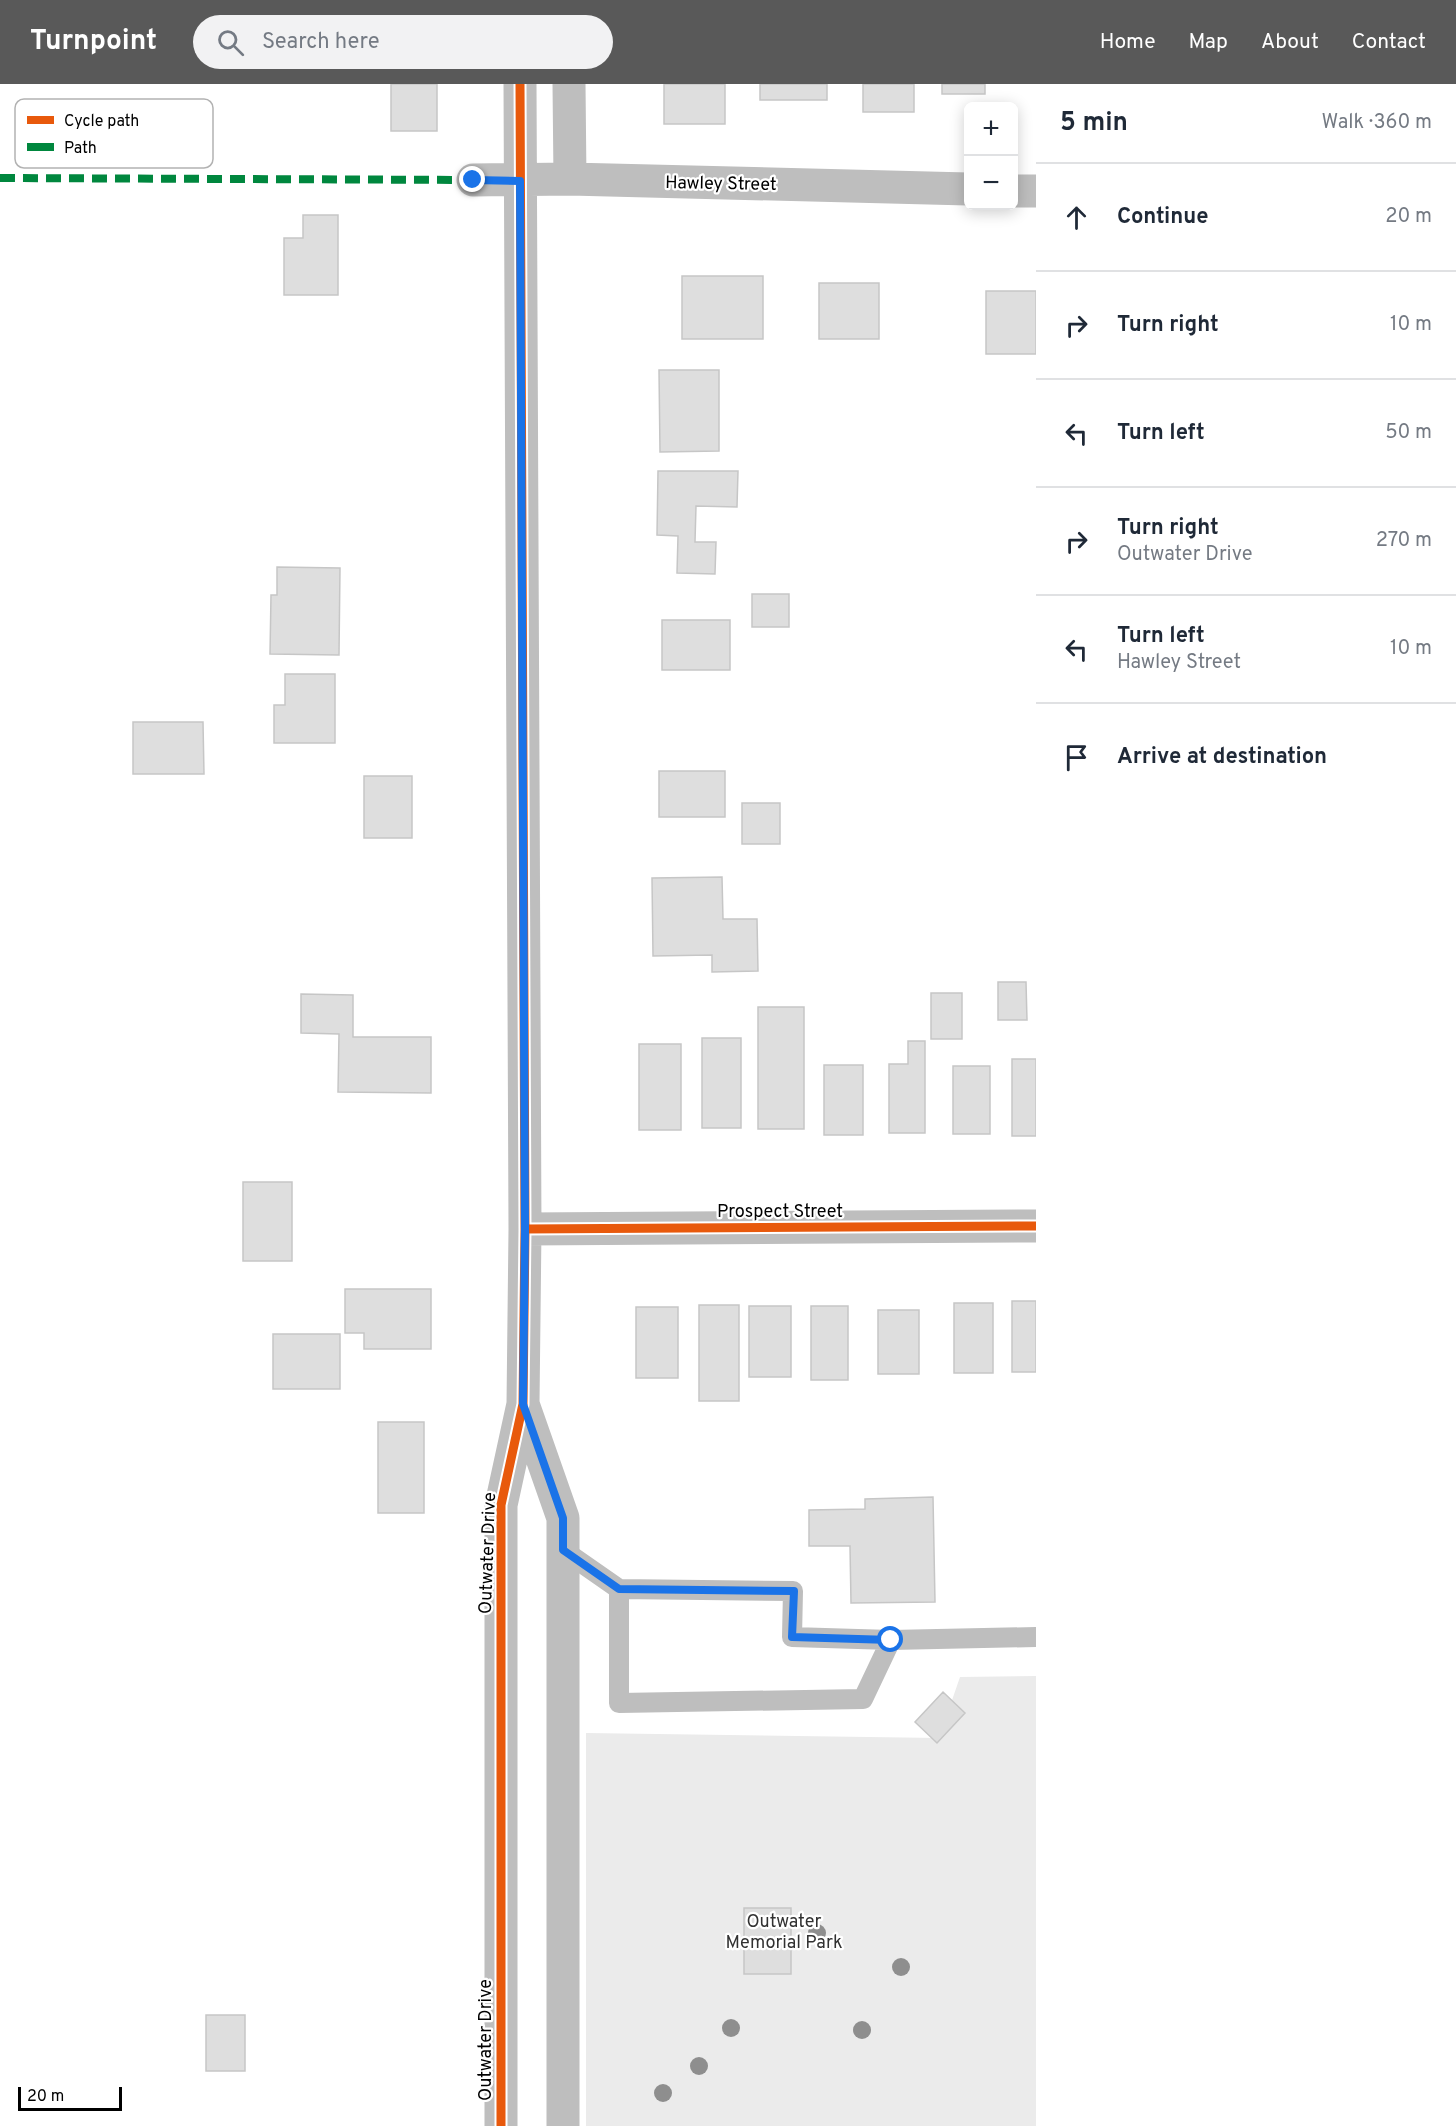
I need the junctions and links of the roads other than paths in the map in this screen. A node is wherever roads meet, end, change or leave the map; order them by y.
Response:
1 (519, 84) edge
2 (569, 84) edge
3 (570, 179) junction
4 (473, 180) dead end
5 (520, 181) junction
6 (964, 189) edge
7 (1018, 191) edge
8 (1036, 191) edge
9 (1036, 1226) edge
10 (525, 1229) junction
11 (523, 1404) junction
12 (563, 1550) junction
13 (619, 1589) junction
14 (1036, 1637) edge
15 (891, 1640) junction
16 (501, 2126) edge
17 (563, 2126) edge

1 - 5 street, Outwater Drive
2 - 3 street
3 - 5 street, Hawley Street
3 - 6 street, Hawley Street
4 - 5 street, Hawley Street
5 - 10 street, Outwater Drive
7 - 8 street
9 - 10 street, Prospect Street
10 - 11 street, Outwater Drive
11 - 12 street, Outwater Drive
11 - 16 street, Outwater Drive
12 - 13 lane
12 - 17 street, Outwater Drive
13 - 15 lane
13 - 15 lane
14 - 15 lane

